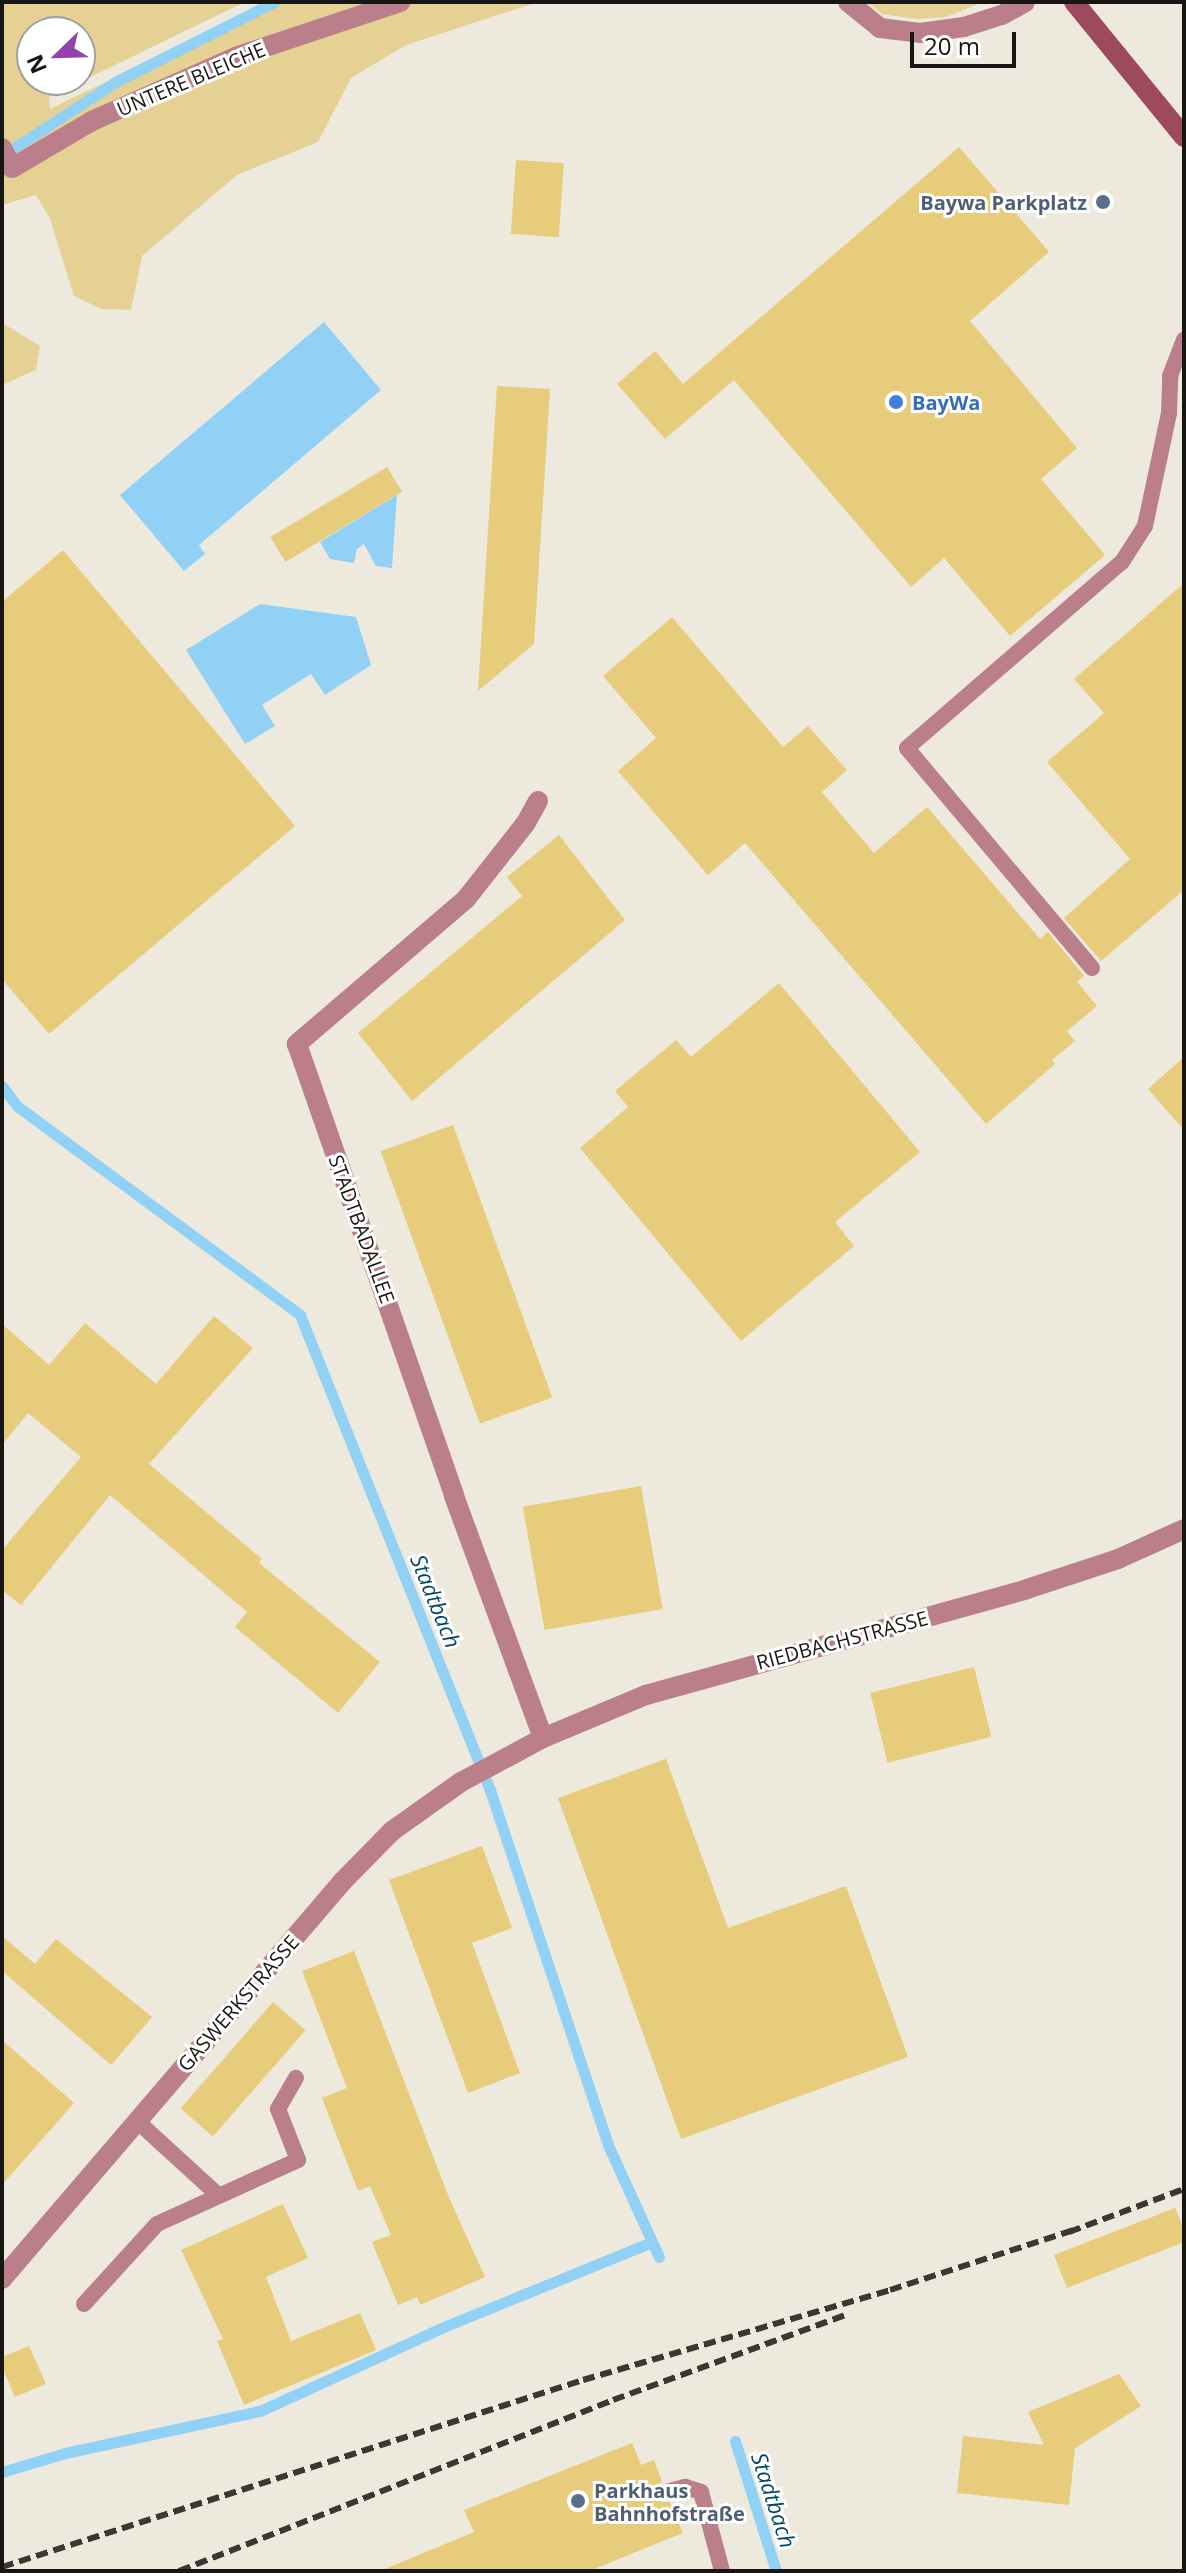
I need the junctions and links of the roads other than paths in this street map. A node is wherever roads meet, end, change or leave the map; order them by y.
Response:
1 (400, 2) edge
2 (848, 2) edge
3 (1025, 2) edge
4 (1074, 2) edge
5 (1184, 137) edge
6 (5, 155) edge
7 (1184, 340) edge
8 (1177, 415) edge
9 (538, 801) dead end
10 (1092, 968) dead end
11 (1184, 1529) edge
12 (543, 1738) junction
13 (503, 1758) joint
14 (296, 2078) dead end
15 (137, 2121) junction
16 (219, 2196) junction
17 (2, 2279) edge
18 (84, 2304) dead end
19 (666, 2492) dead end
20 (722, 2571) edge

1 - 6 street, UNTERE BLEICHE
2 - 3 street
4 - 5 main road
7 - 8 lane
8 - 10 lane
9 - 12 street, STADTBADALLEE
11 - 12 street, RIEDBACHSTRASSE
12 - 13 street, RIEDBACHSTRASSE
13 - 15 street, GASWERKSTRASSE
14 - 16 lane
15 - 16 lane
15 - 17 street, GASWERKSTRASSE
16 - 18 lane
19 - 20 lane

